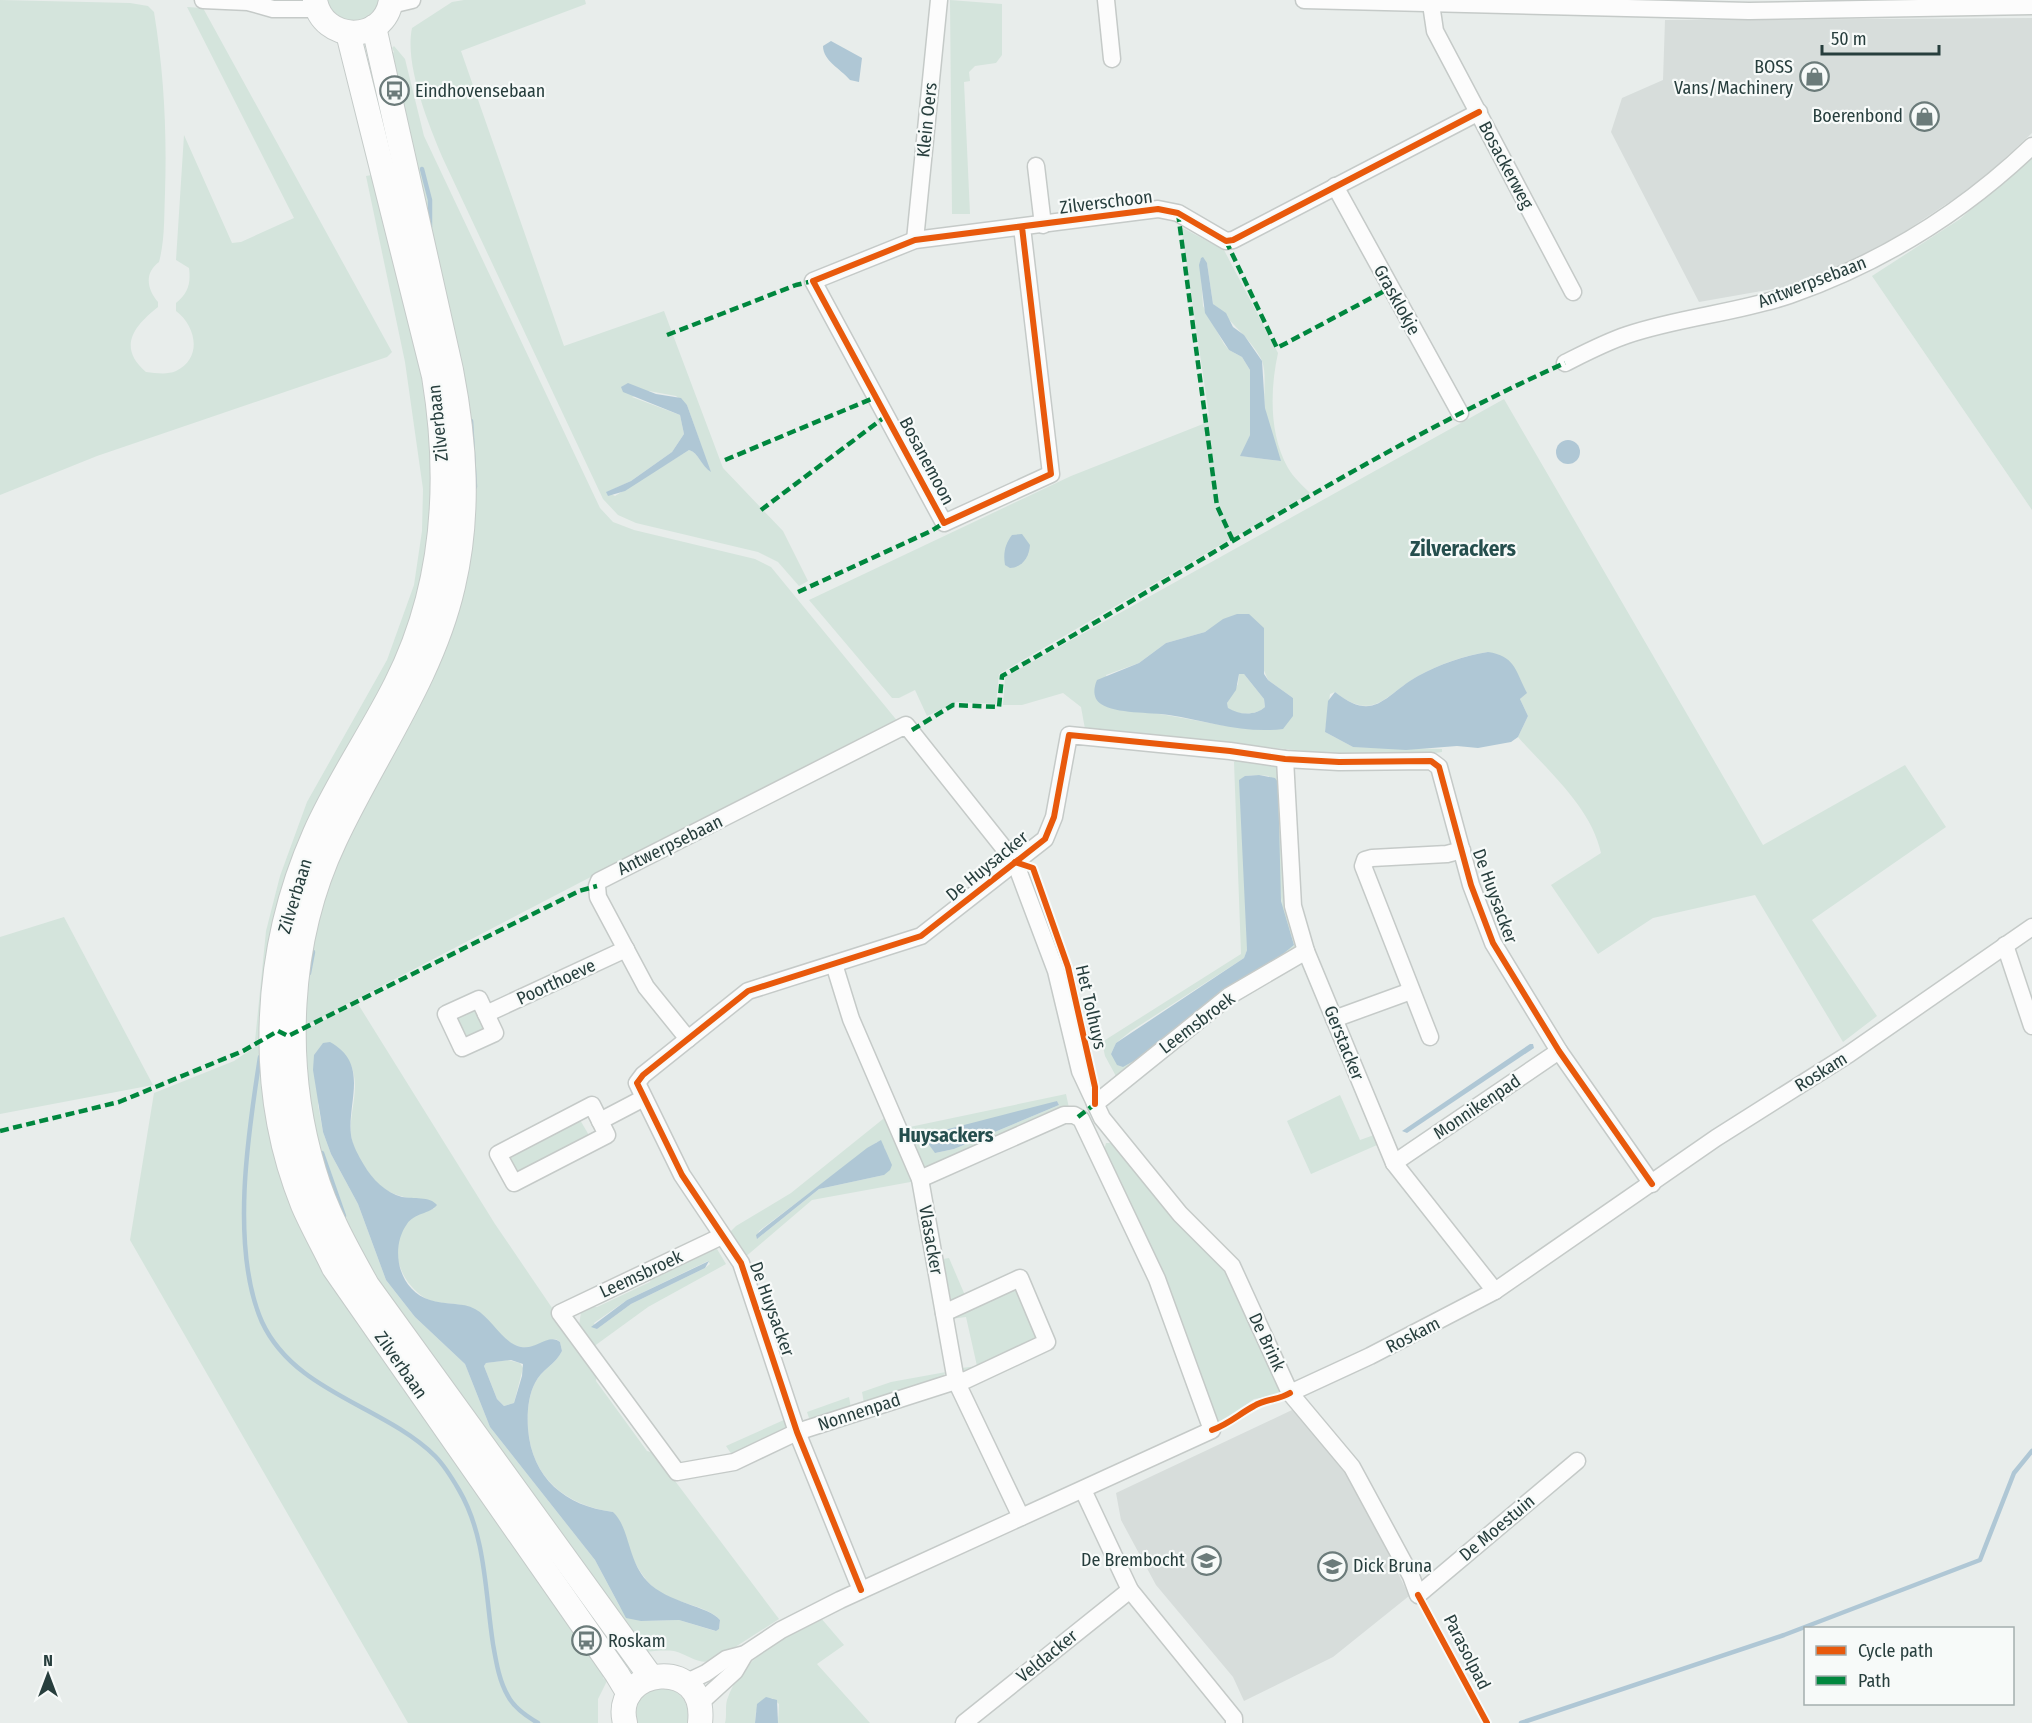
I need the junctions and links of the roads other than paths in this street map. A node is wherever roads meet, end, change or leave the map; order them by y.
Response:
1 (203, 0) edge
2 (939, 0) edge
3 (1106, 0) edge
4 (1304, 0) edge
5 (251, 1) edge
6 (398, 2) edge
7 (1431, 4) junction
8 (316, 5) edge
9 (1808, 5) edge
10 (2032, 6) edge
11 (374, 27) junction
12 (348, 33) junction
13 (1112, 59) dead end
14 (1479, 112) junction
15 (2032, 146) edge
16 (1036, 166) dead end
17 (1335, 186) junction
18 (1043, 225) junction
19 (1022, 227) junction
20 (915, 240) junction
21 (813, 281) joint
22 (1573, 292) dead end
23 (1565, 363) dead end
24 (1460, 413) dead end
25 (906, 725) joint
26 (1285, 759) junction
27 (1461, 850) junction
28 (1015, 862) junction
29 (2032, 927) edge
30 (2006, 945) junction
31 (626, 949) junction
32 (1306, 951) junction
33 (834, 964) junction
34 (1411, 991) junction
35 (486, 1014) dead end
36 (1334, 1019) junction
37 (2032, 1026) edge
38 (1430, 1037) dead end
39 (688, 1039) junction
40 (1559, 1051) junction
41 (642, 1099) junction
42 (1095, 1104) junction
43 (600, 1121) junction
44 (1394, 1163) junction
45 (920, 1179) junction
46 (1652, 1184) junction
47 (722, 1236) junction
48 (1495, 1291) junction
49 (560, 1312) joint
50 (944, 1313) junction
51 (956, 1381) junction
52 (1290, 1393) junction
53 (797, 1432) junction
54 (1577, 1461) dead end
55 (1083, 1490) junction
56 (1021, 1516) junction
57 (861, 1590) junction
58 (1130, 1590) junction
59 (1418, 1595) joint
60 (745, 1654) junction
61 (651, 1677) junction
62 (685, 1683) junction
63 (629, 1694) junction
64 (700, 1713) edge
65 (625, 1723) edge
66 (964, 1723) edge
67 (1234, 1723) edge

1 - 5 street
2 - 20 street, Klein Oers
3 - 13 street
4 - 7 street
5 - 8 street
6 - 11 main road
7 - 9 street
7 - 14 street, Bosackerweg
8 - 12 main road
9 - 10 street
11 - 12 main road
11 - 61 main road, Zilverbaan
12 - 63 main road, Zilverbaan
14 - 17 street, Zilverschoon
14 - 22 street, Bosackerweg
15 - 23 street, Antwerpsebaan
16 - 18 street
17 - 18 street, Zilverschoon
17 - 24 street, Grasklokje
18 - 19 street, Zilverschoon
19 - 20 street, Zilverschoon
19 - 21 street, Bosanemoon
20 - 21 street, Zilverschoon
25 - 28 street, Het Tolhuys
25 - 31 street, Antwerpsebaan
26 - 27 street, De Huysacker
26 - 28 street, De Huysacker
26 - 32 street, Gerstacker
27 - 34 street
27 - 40 street, De Huysacker
28 - 33 street, De Huysacker
28 - 42 street, Het Tolhuys
29 - 30 street, Roskam
30 - 37 street
30 - 46 street, Roskam
31 - 35 street, Poorthoeve
31 - 39 street, Antwerpsebaan
32 - 36 street, Gerstacker
32 - 42 street, Leemsbroek
33 - 39 street, De Huysacker
33 - 45 street, Vlasacker
34 - 36 street
34 - 38 street
36 - 44 street, Gerstacker
39 - 41 street, De Huysacker
40 - 44 street, Monnikenpad
40 - 46 street, De Huysacker
41 - 43 street
41 - 47 street, De Huysacker
42 - 52 street, De Brink
43 - 43 street
44 - 48 street, Gerstacker
45 - 50 street, Vlasacker
45 - 55 street
46 - 48 street, Roskam
47 - 49 street, Leemsbroek
47 - 53 street, De Huysacker
48 - 52 street, Roskam
49 - 53 street, Nonnenpad
50 - 51 street, Vlasacker
50 - 51 street, Nonnenpad
51 - 53 street, Nonnenpad
51 - 56 street, Vlasacker
52 - 59 street, De Brink
53 - 57 street, De Huysacker
54 - 59 street, De Moestuin
55 - 56 street
55 - 58 street
56 - 57 street
57 - 60 street
58 - 66 street, Veldacker
58 - 67 street
60 - 62 street
60 - 64 street
61 - 62 main road
61 - 63 main road
62 - 64 main road
63 - 65 main road

